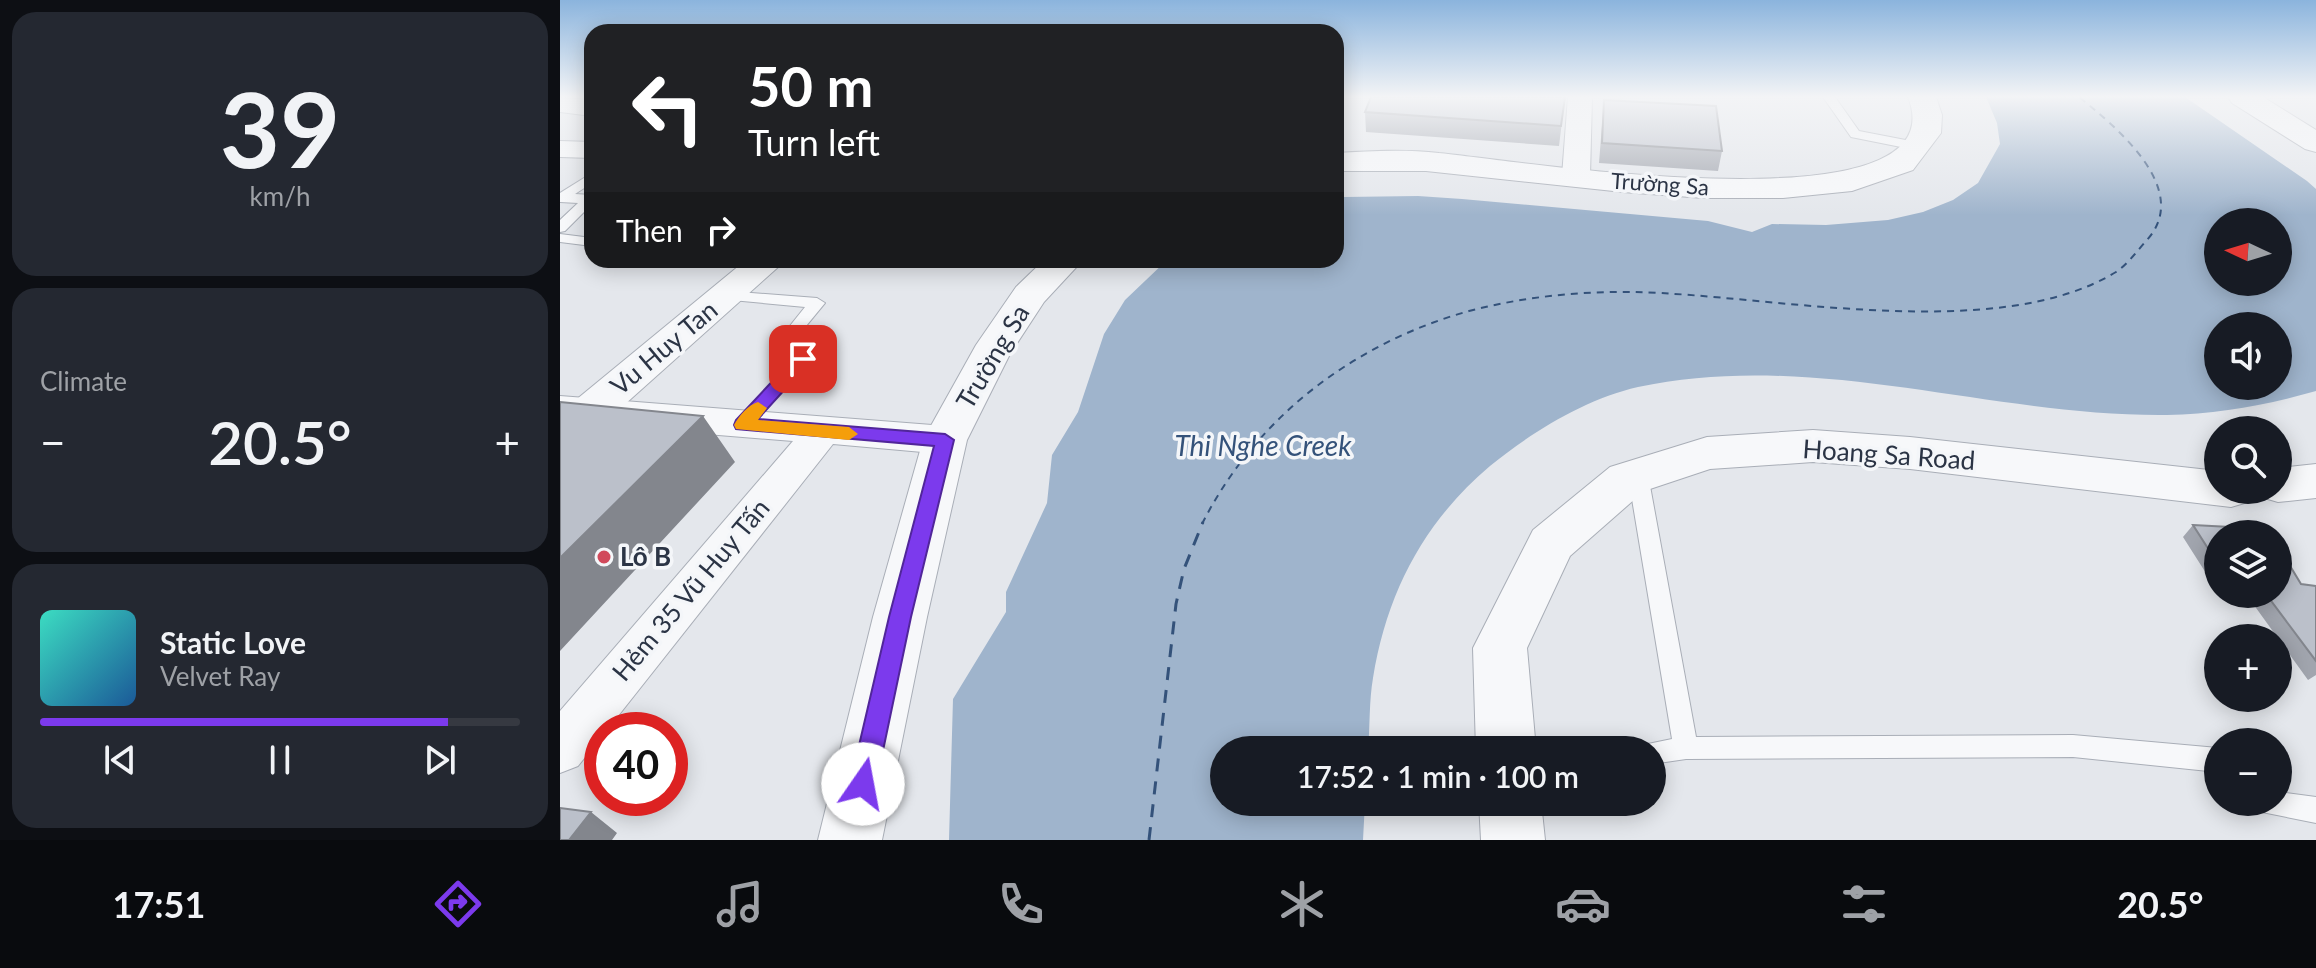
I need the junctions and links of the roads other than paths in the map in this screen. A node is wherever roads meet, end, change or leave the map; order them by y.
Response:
1 (1577, 136) edge
2 (1866, 136) edge
3 (1924, 136) edge
4 (1922, 147) junction
5 (560, 149) edge
6 (584, 150) edge
7 (1344, 162) edge
8 (1576, 176) junction
9 (584, 182) edge
10 (584, 200) edge
11 (584, 206) edge
12 (560, 228) edge
13 (560, 238) edge
14 (584, 241) edge
15 (759, 268) edge
16 (1057, 268) edge
17 (726, 296) junction
18 (570, 419) edge
19 (743, 425) junction
20 (822, 432) junction
21 (945, 440) junction
22 (1638, 475) junction
23 (2316, 481) edge
24 (2292, 484) edge
25 (2204, 487) edge
26 (1505, 736) edge
27 (1686, 748) junction
28 (560, 749) edge
29 (1666, 751) edge
30 (2204, 759) edge
31 (2292, 806) edge
32 (2316, 810) edge
33 (1511, 816) edge
34 (850, 840) edge
35 (1513, 840) edge

1 - 8 street
2 - 4 lane
3 - 4 street
4 - 8 street, Trường Sa
5 - 6 street
7 - 8 street, Trường Sa
9 - 10 lane
11 - 12 lane
13 - 14 lane
15 - 17 street, Vu Huy Tan
16 - 21 street, Trường Sa
17 - 18 street, Vu Huy Tan
17 - 19 lane
18 - 19 street
19 - 20 street
20 - 21 street
20 - 28 street, Hẻm 35 Vũ Huy Tấn
21 - 34 street, Trường Sa
22 - 25 street, Hoang Sa Road
22 - 26 street, Hoang Sa Road
22 - 27 lane
23 - 24 street
27 - 29 lane
27 - 30 lane
31 - 32 lane
33 - 35 street

